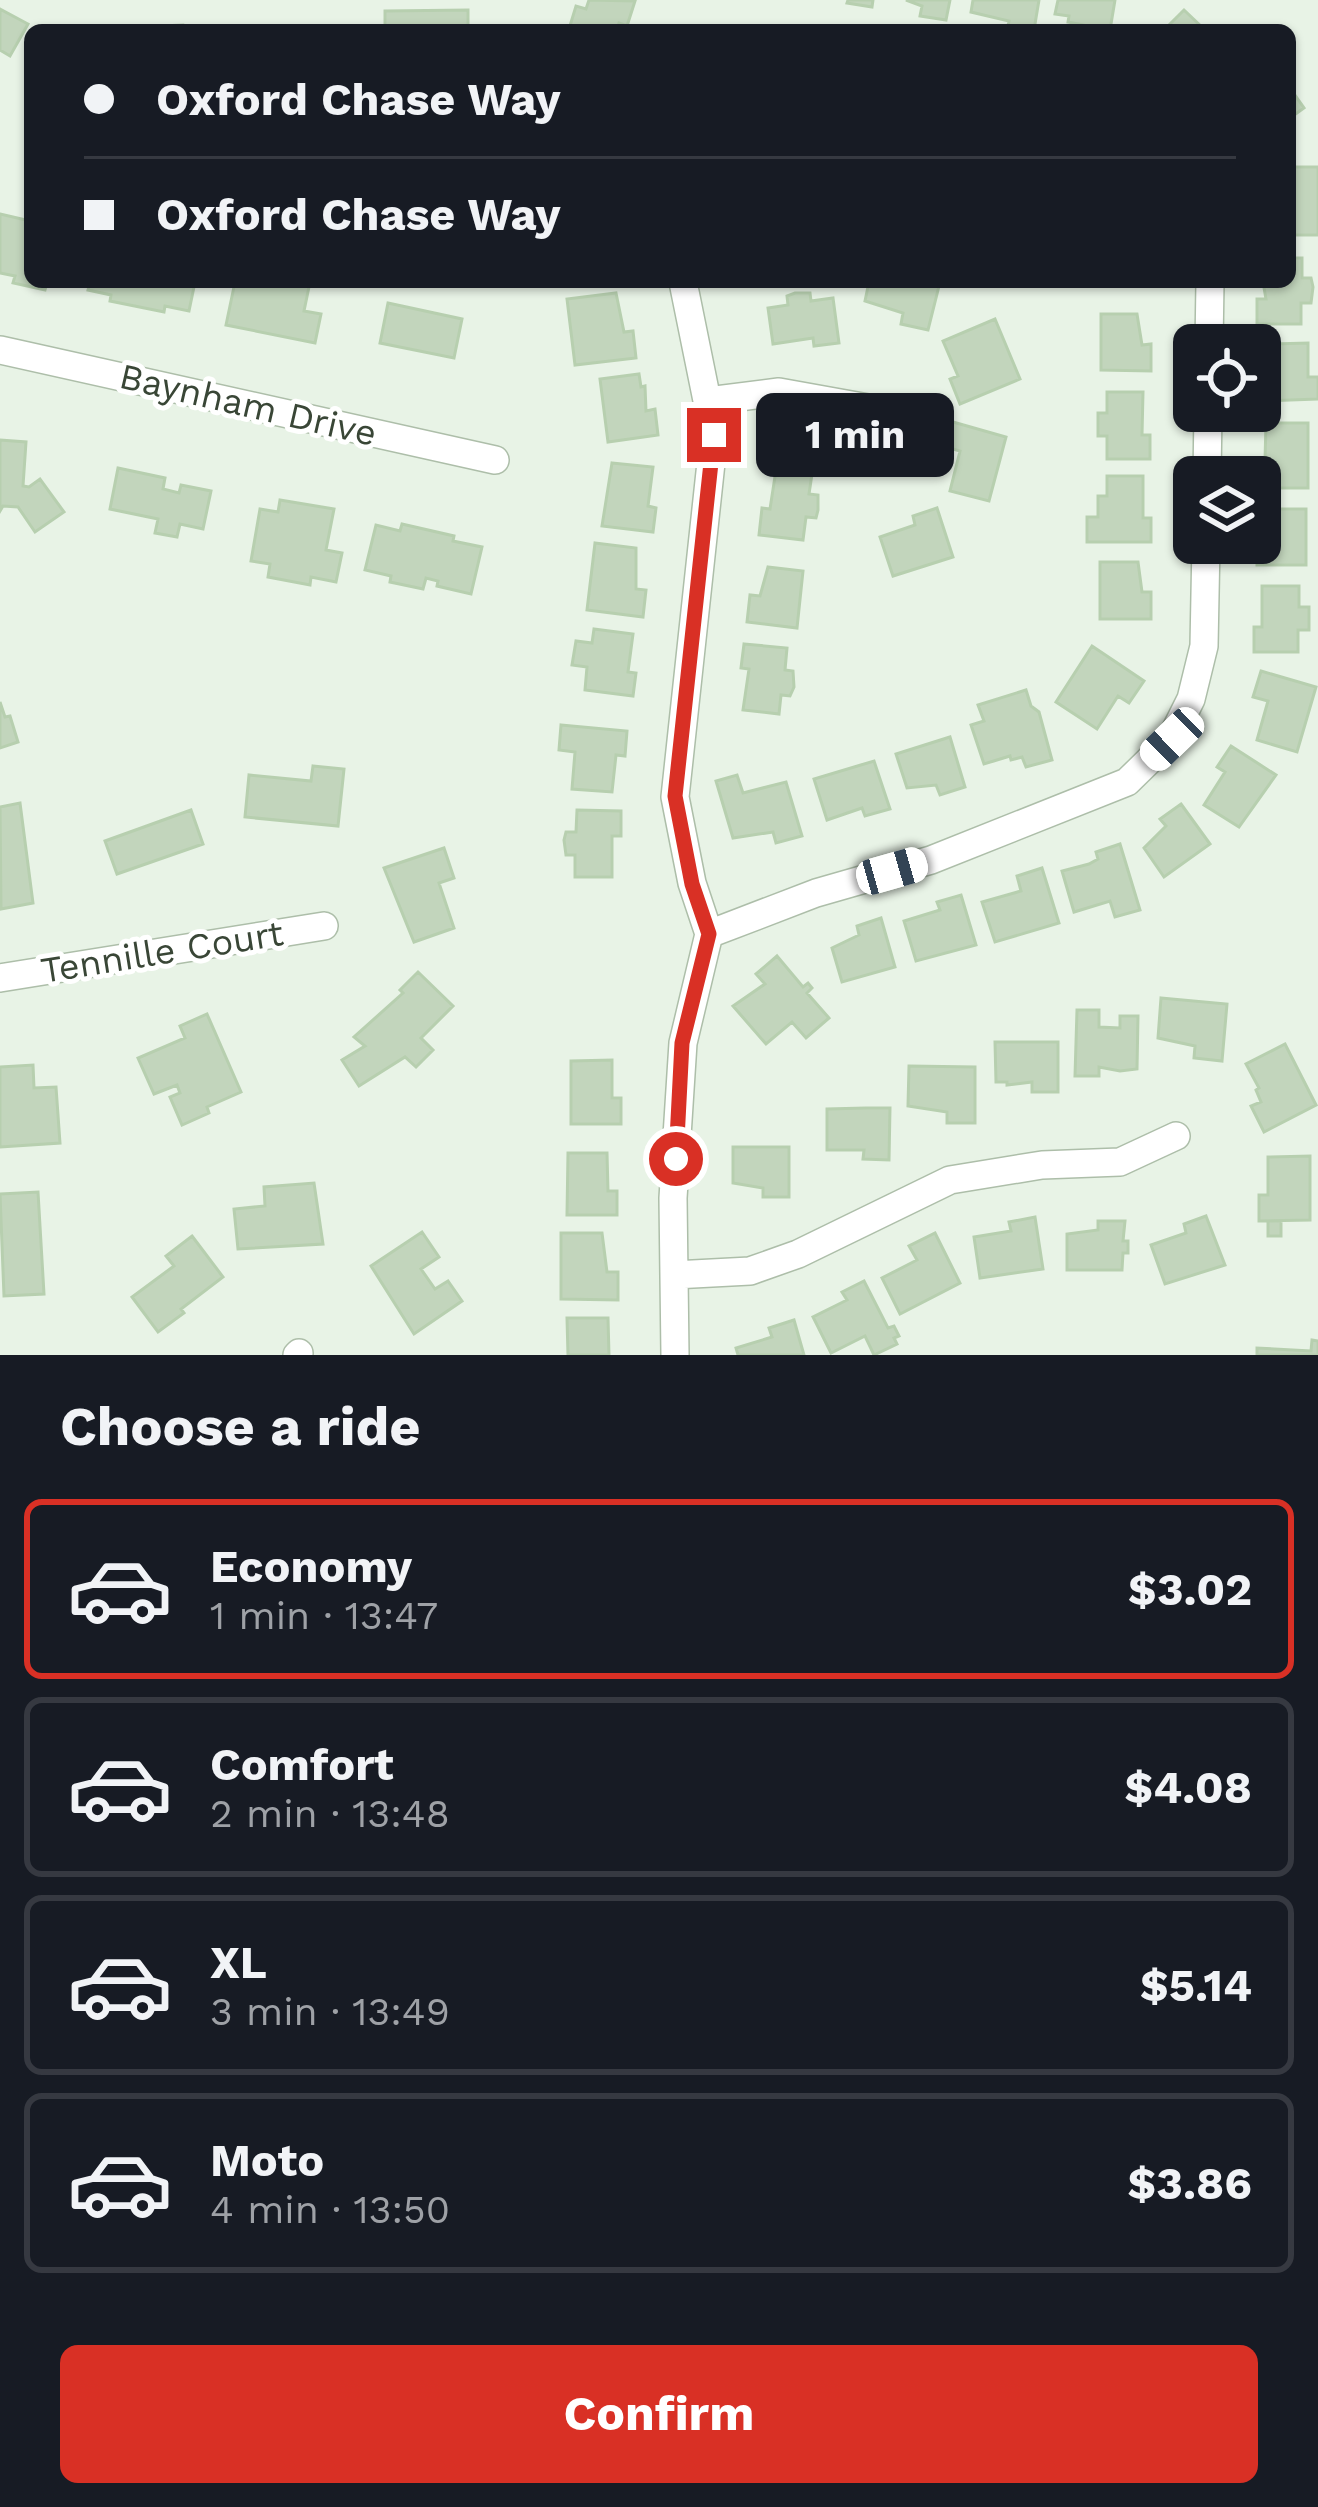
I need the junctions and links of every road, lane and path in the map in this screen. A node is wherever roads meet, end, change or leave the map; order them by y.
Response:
1 (684, 288) edge
2 (1210, 288) edge
3 (1209, 324) edge
4 (0, 350) edge
5 (708, 401) junction
6 (868, 408) dead end
7 (495, 460) dead end
8 (1206, 564) edge
9 (324, 926) dead end
10 (709, 934) junction
11 (0, 978) edge
12 (1176, 1136) dead end
13 (674, 1275) junction
14 (675, 1355) edge

1 - 5 street
2 - 3 street
4 - 7 street, Baynham Drive
5 - 6 street
5 - 10 street
8 - 10 street
9 - 11 street, Tennille Court
10 - 13 street
12 - 13 street
13 - 14 street

